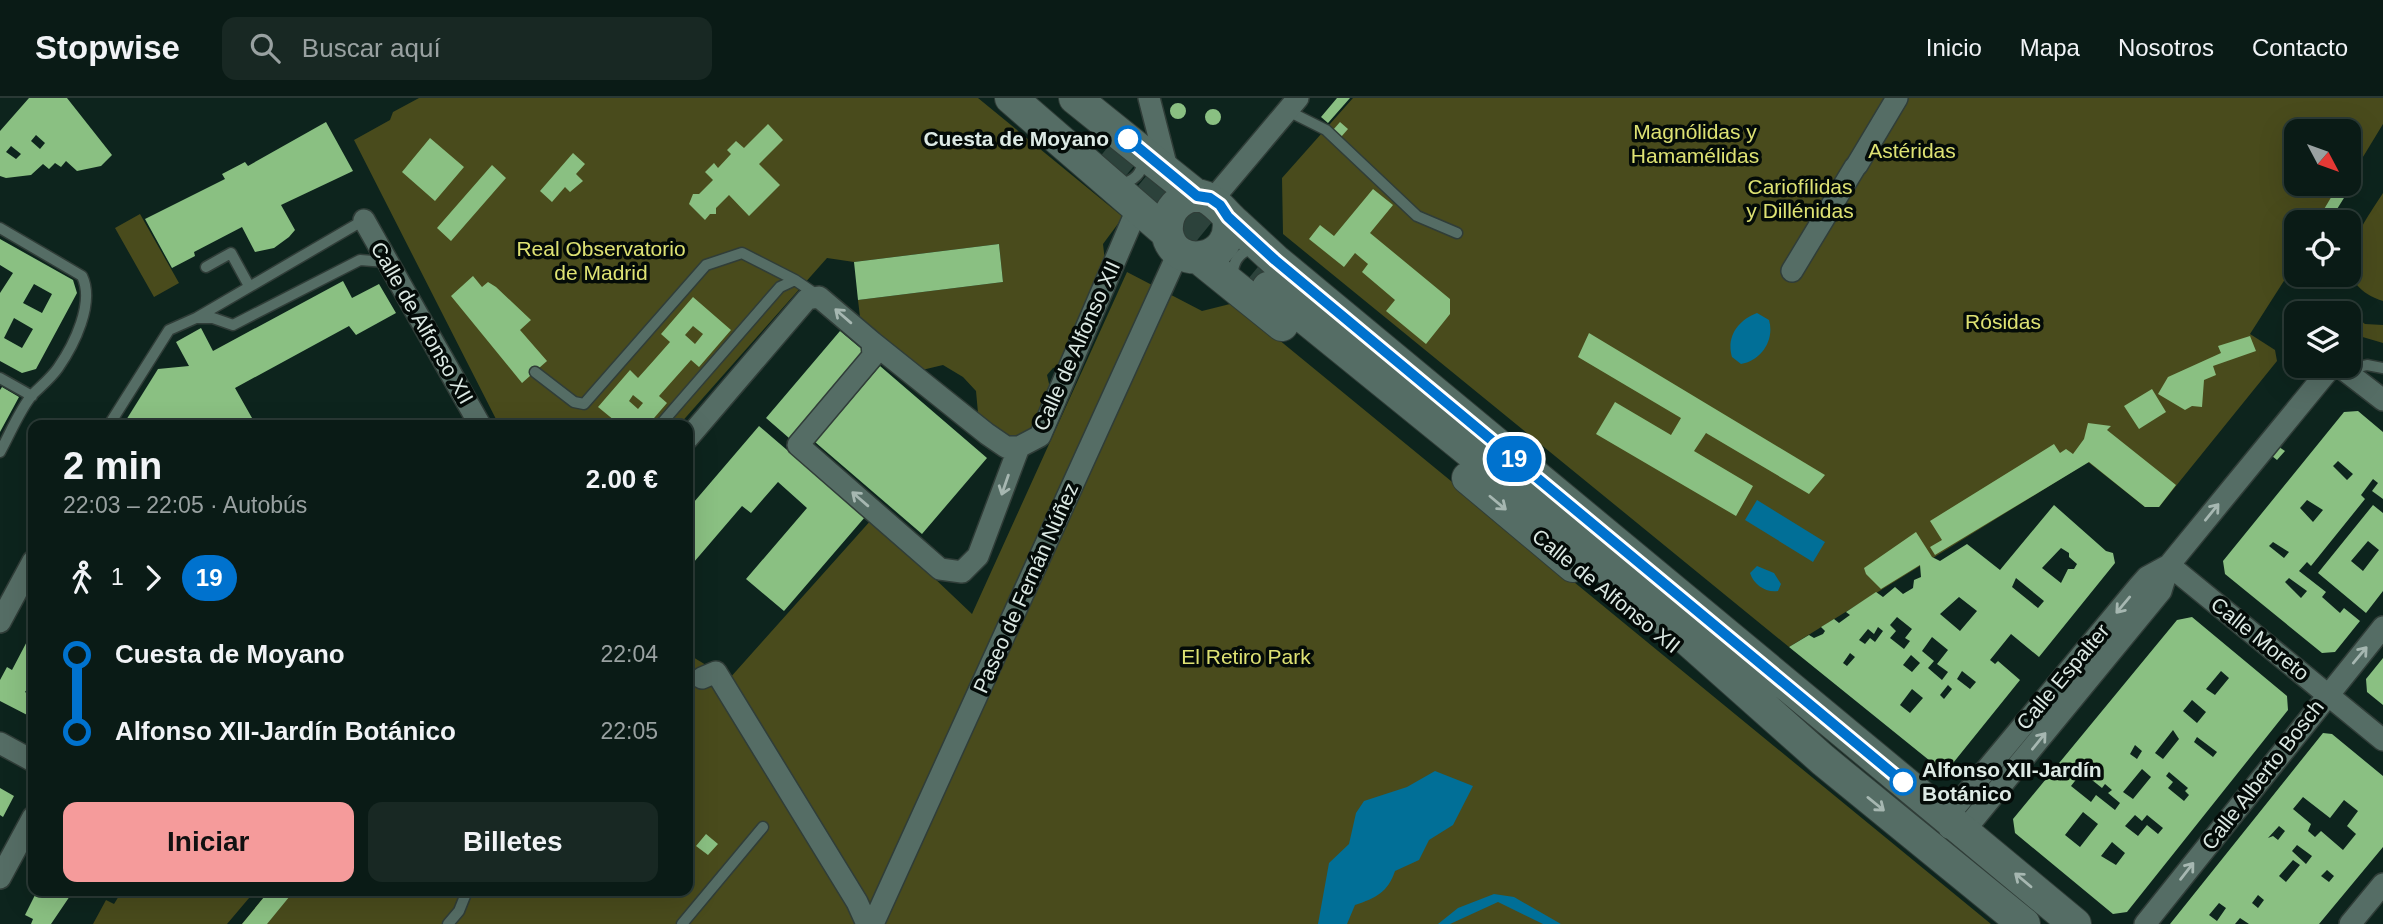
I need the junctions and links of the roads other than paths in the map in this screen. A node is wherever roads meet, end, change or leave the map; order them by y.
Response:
1 (1011, 98) edge
2 (1036, 98) edge
3 (1075, 98) edge
4 (1149, 98) edge
5 (1897, 98) edge
6 (1293, 104) edge
7 (1140, 150) junction
8 (1103, 153) tunnel mouth
9 (1168, 172) junction
10 (1113, 184) junction
11 (1212, 204) junction
12 (1138, 207) junction
13 (364, 220) joint
14 (0, 229) edge
15 (1457, 233) dead end
16 (1181, 247) junction
17 (1264, 249) junction
18 (386, 262) junction
19 (206, 267) dead end
20 (1792, 271) dead end
21 (795, 280) junction
22 (248, 284) junction
23 (1235, 288) junction
24 (1268, 288) tunnel mouth
25 (819, 297) junction
26 (196, 317) junction
27 (873, 342) junction
28 (2361, 365) edge
29 (2383, 368) edge
30 (535, 372) dead end
31 (0, 378) edge
32 (2330, 378) edge
33 (2354, 378) edge
34 (32, 396) junction
35 (2383, 400) edge
36 (112, 420) edge
37 (477, 420) edge
38 (664, 420) edge
39 (693, 432) edge
40 (1019, 447) junction
41 (0, 452) edge
42 (1544, 512) junction
43 (2169, 565) junction
44 (28, 570) edge
45 (0, 622) edge
46 (2383, 627) edge
47 (702, 678) dead end
48 (2327, 694) junction
49 (1841, 732) junction
50 (2383, 740) edge
51 (0, 743) edge
52 (28, 758) edge
53 (1823, 760) junction
54 (1956, 824) junction
55 (28, 826) edge
56 (763, 827) dead end
57 (1961, 874) junction
58 (0, 878) edge
59 (2383, 884) edge
60 (465, 896) edge
61 (447, 924) edge
62 (681, 924) edge
63 (867, 924) edge
64 (873, 924) edge
65 (2024, 924) edge
66 (2075, 924) edge
67 (2145, 924) edge
68 (2350, 924) edge

1 - 10 main road, Calle de Alfonso XII
2 - 8 main road
3 - 7 main road, Calle de Alfonso XII
4 - 9 street
5 - 20 street
6 - 11 street
6 - 15 lane
7 - 9 main road, Calle de Alfonso XII
7 - 10 lane
9 - 11 main road, Calle de Alfonso XII
10 - 12 main road, Calle de Alfonso XII
11 - 16 main road
11 - 16 main road
11 - 17 main road, Calle de Alfonso XII
12 - 16 main road, Calle de Alfonso XII
12 - 40 street, Calle de Alfonso XII
13 - 18 street, Calle de Alfonso XII
13 - 22 lane
14 - 34 lane
16 - 23 main road, Calle de Alfonso XII
16 - 64 street, Paseo de Fernán Núñez
17 - 23 lane
17 - 49 main road, Calle de Alfonso XII
18 - 26 lane
18 - 37 street, Calle de Alfonso XII
19 - 22 lane
21 - 25 lane
21 - 30 lane
21 - 38 lane
22 - 26 lane
23 -> 53 main road, Calle de Alfonso XII
24 - 42 main road, Calle de Alfonso XII
27 -> 25 street
25 - 39 street
26 - 36 lane
27 - 40 street
40 -> 27 street, Calle de Alfonso XII
28 - 29 lane
31 - 34 lane
43 -> 32 street, Calle Espalter
33 - 35 street
34 - 41 lane
42 - 49 main road, Calle de Alfonso XII
42 - 53 main road, Calle de Alfonso XII
43 - 48 street, Calle Moreto
43 - 54 street, Calle Espalter
44 - 45 street
48 -> 46 street, Calle Alberto Bosch
47 - 63 street
48 - 50 street, Calle Moreto
67 -> 48 street, Calle Alberto Bosch
49 - 54 main road, Calle de Alfonso XII
51 - 52 street
53 -> 57 main road, Calle de Alfonso XII
54 - 57 street
66 -> 54 main road, Calle de Alfonso XII
55 - 58 street
56 - 62 lane
57 - 65 main road, Calle de Alfonso XII
59 - 68 street
60 - 61 lane

